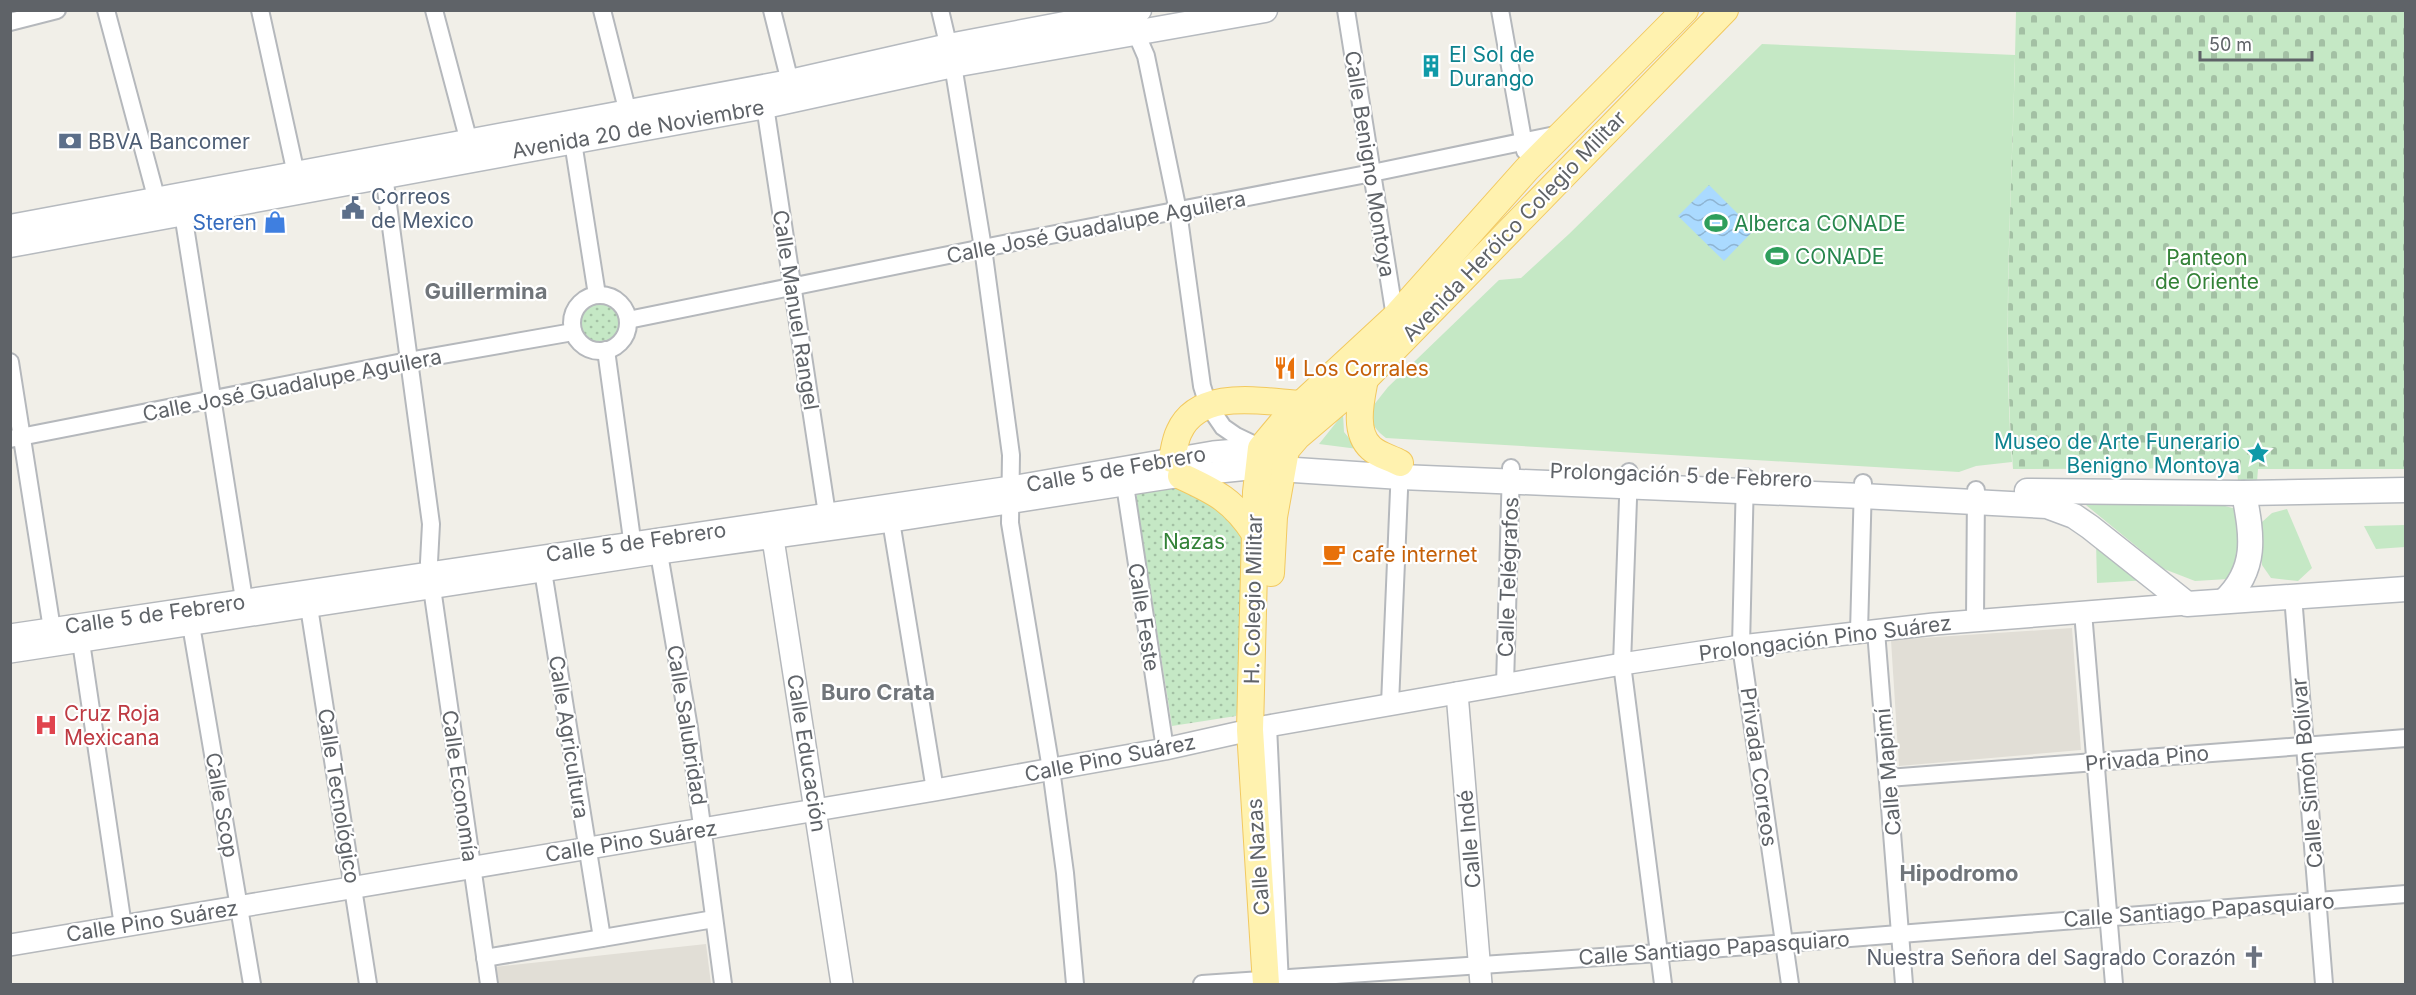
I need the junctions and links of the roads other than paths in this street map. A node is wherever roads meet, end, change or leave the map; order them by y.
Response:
1 (57, 10) edge
2 (106, 10) edge
3 (260, 10) edge
4 (434, 10) edge
5 (602, 10) edge
6 (772, 10) edge
7 (940, 10) edge
8 (1265, 10) edge
9 (1346, 10) edge
10 (1500, 10) edge
11 (1685, 10) edge
12 (1725, 10) edge
13 (1112, 12) edge
14 (10, 22) edge
15 (1138, 22) edge
16 (951, 56) junction
17 (790, 82) junction
18 (765, 106) junction
19 (628, 112) junction
20 (1563, 133) junction
21 (470, 142) junction
22 (573, 142) junction
23 (1524, 142) junction
24 (1527, 169) junction
25 (1372, 173) junction
26 (296, 174) junction
27 (384, 175) junction
28 (160, 198) junction
29 (1178, 211) junction
30 (180, 212) junction
31 (10, 227) edge
32 (10, 245) edge
33 (983, 248) junction
34 (793, 287) junction
35 (597, 295) junction
36 (1395, 317) junction
37 (628, 320) junction
38 (573, 332) junction
39 (606, 350) junction
40 (10, 362) edge
41 (408, 362) junction
42 (1365, 380) junction
43 (213, 400) junction
44 (1302, 404) junction
45 (1208, 405) junction
46 (17, 438) edge
47 (1272, 458) junction
48 (1177, 468) junction
49 (1400, 470) junction
50 (1511, 475) junction
51 (1628, 479) junction
52 (1745, 484) junction
53 (1125, 485) junction
54 (1862, 490) junction
55 (2406, 490) edge
56 (2244, 493) junction
57 (1010, 495) junction
58 (1976, 496) junction
59 (827, 514) junction
60 (891, 521) junction
61 (772, 530) junction
62 (1255, 534) junction
63 (658, 545) junction
64 (634, 549) junction
65 (543, 571) junction
66 (431, 580) junction
67 (2406, 589) edge
68 (2293, 597) junction
69 (2224, 602) junction
70 (2187, 604) junction
71 (309, 607) junction
72 (246, 608) junction
73 (2083, 612) junction
74 (1975, 620) junction
75 (191, 625) junction
76 (52, 629) junction
77 (1867, 631) junction
78 (10, 635) edge
79 (81, 642) junction
80 (1741, 646) junction
81 (10, 652) edge
82 (1622, 664) junction
83 (1505, 685) junction
84 (1457, 693) junction
85 (1390, 704) junction
86 (1259, 728) junction
87 (2406, 738) edge
88 (2304, 746) junction
89 (1165, 749) junction
90 (2095, 762) junction
91 (1051, 770) junction
92 (1888, 778) junction
93 (936, 790) junction
94 (816, 810) junction
95 (702, 829) junction
96 (586, 848) junction
97 (472, 867) junction
98 (353, 887) junction
99 (2406, 894) edge
100 (2317, 901) junction
101 (239, 907) junction
102 (2109, 916) junction
103 (714, 920) junction
104 (123, 926) junction
105 (1900, 933) junction
106 (602, 938) junction
107 (1784, 943) junction
108 (10, 945) edge
109 (1659, 953) junction
110 (485, 958) junction
111 (1480, 974) edge
112 (1273, 982) edge
113 (252, 984) edge
114 (368, 984) edge
115 (489, 984) edge
116 (723, 984) edge
117 (842, 984) edge
118 (1075, 984) edge
119 (1202, 984) edge
120 (1663, 984) edge
121 (1790, 984) edge
122 (1904, 984) edge
123 (2114, 984) edge
124 (2324, 984) edge

1 - 14 street
2 - 28 street
3 - 26 street
4 - 21 street
5 - 19 street
6 - 17 street
7 - 16 street
8 - 15 main road, Avenida 20 de Noviembre
9 - 25 street, Calle Benigno Montoya
10 - 23 street
11 - 20 main road, Avenida Heróico Colegio Militar
12 - 42 main road, Avenida Heróico Colegio Militar
13 - 15 main road, Avenida 20 de Noviembre
13 - 16 main road, Avenida 20 de Noviembre
15 - 16 main road, Avenida 20 de Noviembre
15 - 29 street
16 - 17 main road, Avenida 20 de Noviembre
16 - 18 main road, Avenida 20 de Noviembre
16 - 33 street
17 - 19 main road, Avenida 20 de Noviembre
18 - 22 main road, Avenida 20 de Noviembre
18 - 34 street, Calle Manuel Rangel
19 - 21 main road, Avenida 20 de Noviembre
20 - 23 street, Calle José Guadalupe Aguilera
20 - 24 main road, Avenida Heróico Colegio Militar
21 - 26 main road, Avenida 20 de Noviembre
22 - 27 main road, Avenida 20 de Noviembre
22 - 35 street
23 - 24 street
23 - 25 street, Calle José Guadalupe Aguilera
24 - 36 main road, Avenida Heróico Colegio Militar
25 - 29 street, Calle José Guadalupe Aguilera
25 - 36 street, Calle Benigno Montoya
26 - 28 main road, Avenida 20 de Noviembre
27 - 30 main road, Avenida 20 de Noviembre
27 - 41 street, Calle Economía
28 - 30 street
28 - 31 main road, Avenida 20 de Noviembre
29 - 33 street, Calle José Guadalupe Aguilera
29 - 45 street
30 - 32 main road, Avenida 20 de Noviembre
30 - 43 street
33 - 34 street, Calle José Guadalupe Aguilera
33 - 57 street
34 - 37 street, Calle José Guadalupe Aguilera
34 - 59 street, Calle Manuel Rangel
35 - 37 street
35 - 38 street
36 - 44 main road, Avenida Heróico Colegio Militar
37 - 39 street
38 - 39 street
38 - 41 street, Calle José Guadalupe Aguilera
39 - 64 street
40 - 46 street
41 - 43 street, Calle José Guadalupe Aguilera
41 - 66 street, Calle Economía
42 - 47 main road, Avenida Heróico Colegio Militar
42 - 49 main road
43 - 46 street, Calle José Guadalupe Aguilera
43 - 72 street
44 - 45 main road
44 - 47 main road, Avenida Heróico Colegio Militar
45 - 47 street
45 - 48 main road
46 - 76 street
47 - 48 street, Calle 5 de Febrero
47 - 49 main road, Prolongación 5 de Febrero
47 - 62 main road, H. Colegio Militar
47 - 86 main road, H. Colegio Militar
48 - 53 street, Calle 5 de Febrero
48 - 57 street, Calle 5 de Febrero
48 - 62 main road
49 - 50 main road, Prolongación 5 de Febrero
49 - 85 street
50 - 51 main road, Prolongación 5 de Febrero
50 - 83 street, Calle Telégrafos
51 - 52 main road, Prolongación 5 de Febrero
51 - 82 street
52 - 54 main road, Prolongación 5 de Febrero
52 - 80 street, Privada Correos
53 - 57 street, Calle 5 de Febrero
53 - 89 street, Calle Feste
54 - 58 main road, Prolongación 5 de Febrero
54 - 77 street, Calle Mapimí
55 - 56 main road
56 - 58 main road, Prolongación 5 de Febrero
56 - 69 main road
57 - 59 street, Calle 5 de Febrero
57 - 60 street, Calle 5 de Febrero
57 - 91 street
58 - 70 main road, Prolongación 5 de Febrero
58 - 74 street
59 - 61 street, Calle 5 de Febrero
60 - 61 street, Calle 5 de Febrero
60 - 93 street
61 - 63 street, Calle 5 de Febrero
61 - 94 street, Calle Educación
62 - 86 main road, H. Colegio Militar
63 - 64 street, Calle 5 de Febrero
63 - 95 street, Calle Salubridad
64 - 65 street, Calle 5 de Febrero
64 - 66 street, Calle 5 de Febrero
65 - 66 street, Calle 5 de Febrero
65 - 96 street, Calle Agricultura
66 - 71 street, Calle 5 de Febrero
66 - 72 street, Calle 5 de Febrero
66 - 97 street, Calle Economía
67 - 68 main road, Prolongación Pino Suárez
68 - 69 main road, Prolongación Pino Suárez
68 - 88 street, Calle Simón Bolívar
69 - 70 main road, Prolongación Pino Suárez
70 - 73 street, Prolongación Pino Suárez
71 - 72 street, Calle 5 de Febrero
71 - 98 street, Calle Tecnológico
72 - 75 street, Calle 5 de Febrero
72 - 76 street, Calle 5 de Febrero
73 - 74 street, Prolongación Pino Suárez
73 - 90 street
74 - 77 street, Prolongación Pino Suárez
75 - 79 street, Calle 5 de Febrero
75 - 101 street, Calle Scop
76 - 78 street, Calle 5 de Febrero
77 - 80 street, Prolongación Pino Suárez
77 - 92 street, Calle Mapimí
79 - 81 street, Calle 5 de Febrero
79 - 104 street
80 - 82 street, Prolongación Pino Suárez
80 - 107 street, Privada Correos
82 - 83 street, Prolongación Pino Suárez
82 - 109 street
83 - 84 street, Prolongación Pino Suárez
84 - 85 street, Prolongación Pino Suárez
84 - 111 street, Calle Indé
85 - 86 street, Prolongación Pino Suárez
86 - 89 street, Calle Pino Suárez
86 - 112 main road, Calle Nazas
87 - 88 street, Privada Pino
88 - 90 street, Privada Pino
88 - 100 street, Calle Simón Bolívar
89 - 91 street, Calle Pino Suárez
90 - 92 street, Privada Pino
90 - 102 street
91 - 93 street, Calle Pino Suárez
91 - 118 street
92 - 105 street, Calle Mapimí
93 - 94 street, Calle Pino Suárez
94 - 95 street, Calle Pino Suárez
94 - 117 street, Calle Educación
95 - 96 street, Calle Pino Suárez
95 - 103 street, Calle Salubridad
96 - 97 street, Calle Pino Suárez
96 - 106 street, Calle Agricultura
97 - 98 street, Calle Pino Suárez
97 - 110 street, Calle Economía
98 - 101 street, Calle Pino Suárez
98 - 114 street, Calle Tecnológico
99 - 100 street, Calle Santiago Papasquiaro
100 - 102 street, Calle Santiago Papasquiaro
100 - 124 street, Calle Simón Bolívar
101 - 104 street, Calle Pino Suárez
101 - 113 street, Calle Scop
102 - 105 street, Calle Santiago Papasquiaro
102 - 123 street
103 - 106 street
103 - 116 street, Calle Salubridad
104 - 108 street, Calle Pino Suárez
105 - 107 street, Calle Santiago Papasquiaro
105 - 122 street, Calle Mapimí
106 - 110 street
107 - 109 street, Calle Santiago Papasquiaro
107 - 121 street, Privada Correos
109 - 111 street, Calle Santiago Papasquiaro
109 - 120 street
110 - 115 street, Calle Economía
111 - 112 street, Calle Santiago Papasquiaro
112 - 119 street, Calle Santiago Papasquiaro

